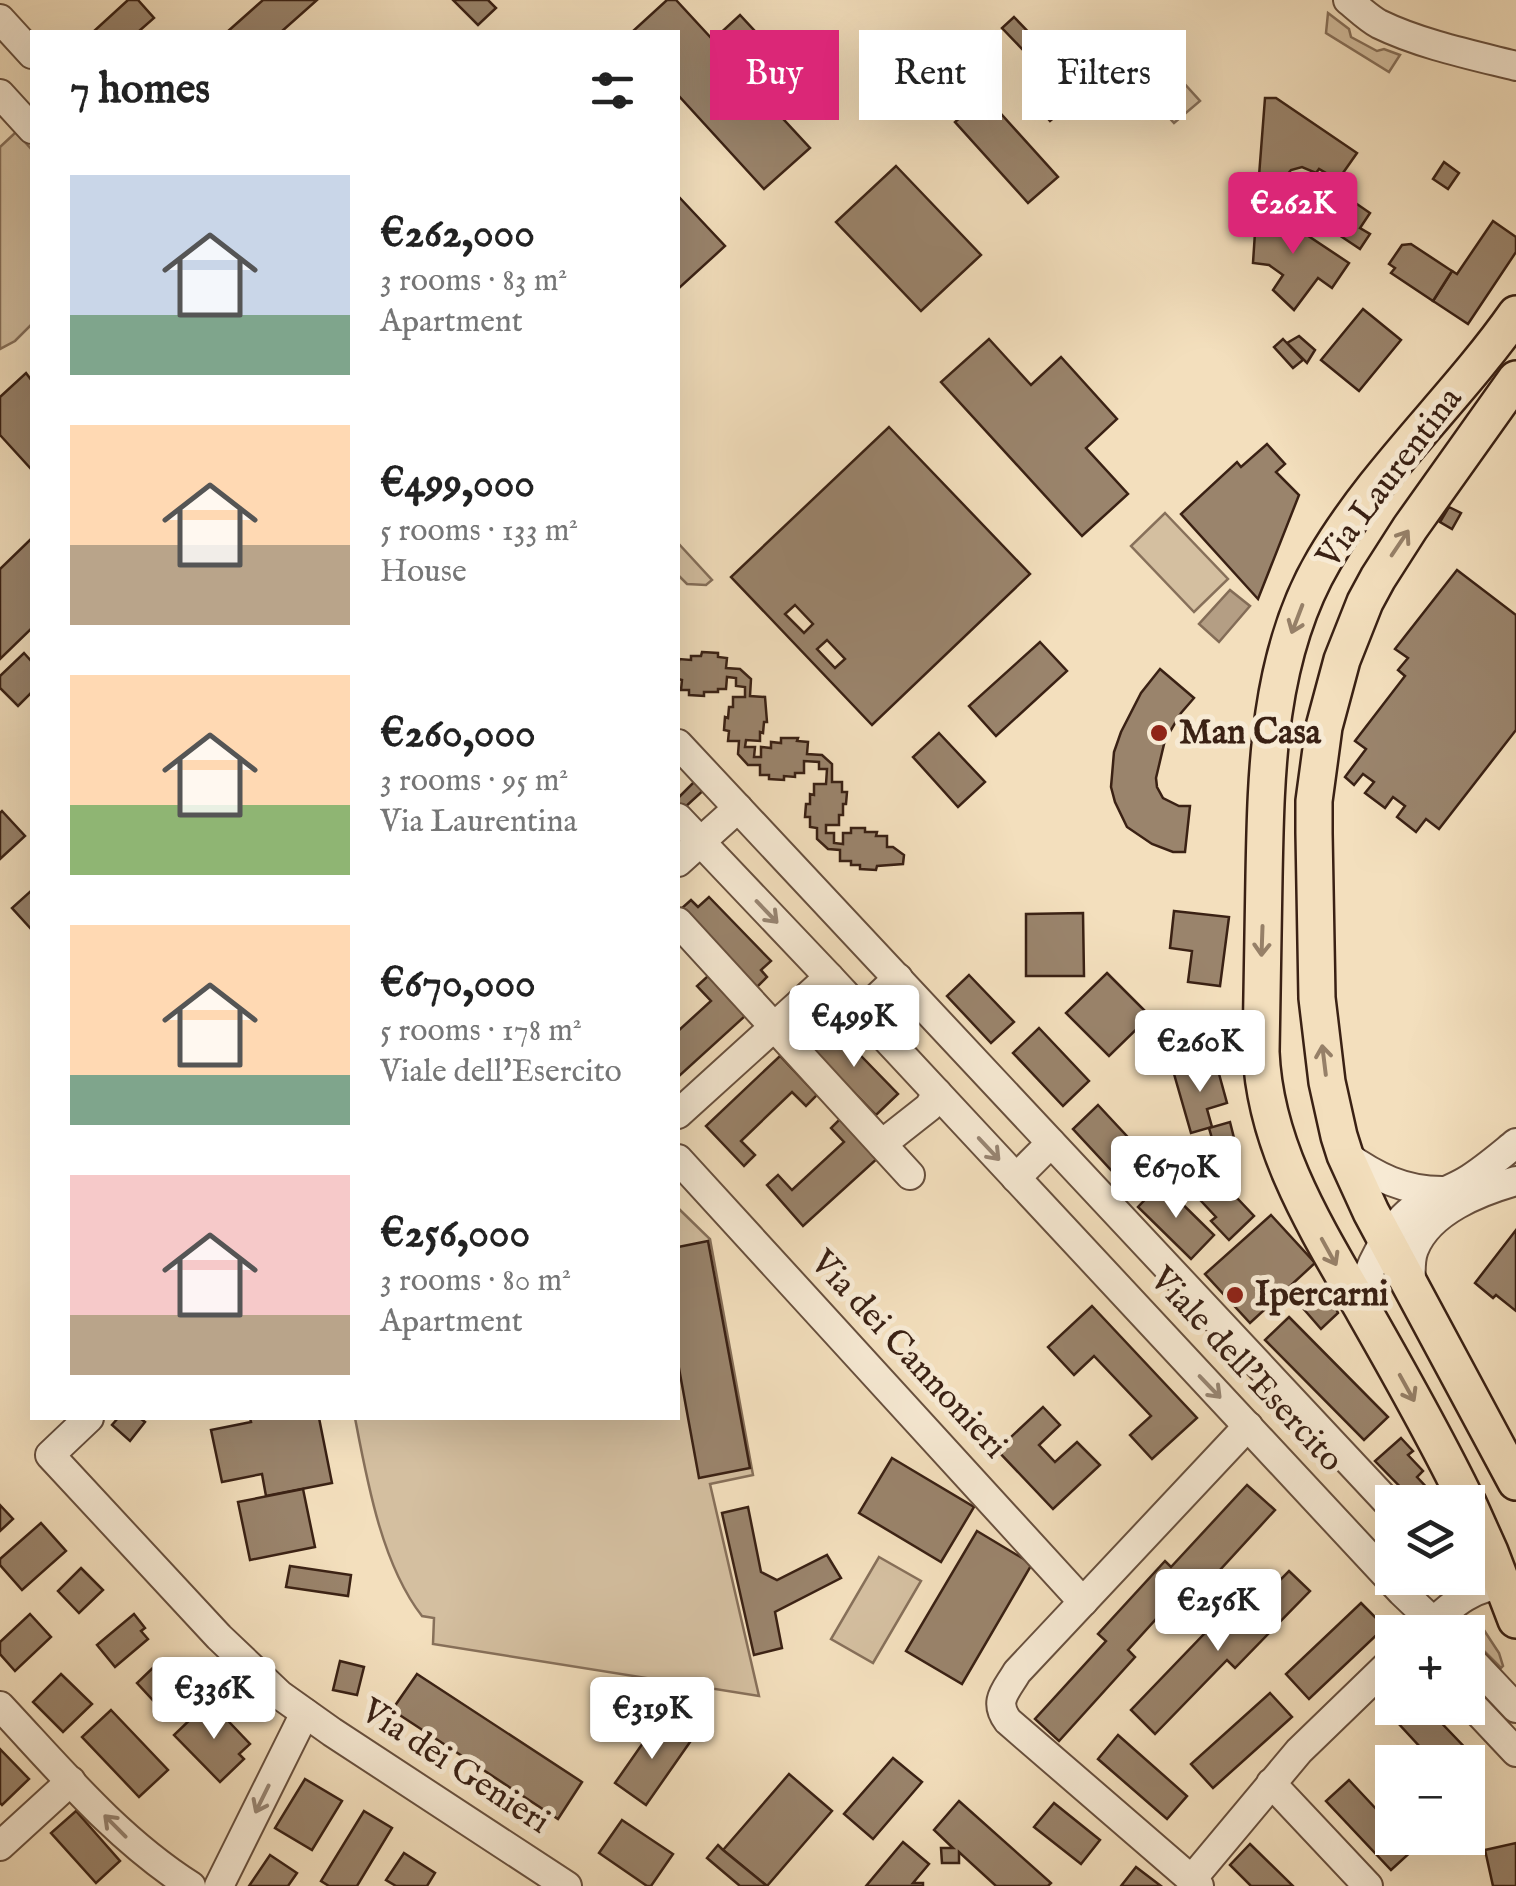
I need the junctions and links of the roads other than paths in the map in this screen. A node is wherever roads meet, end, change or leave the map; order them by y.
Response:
1 (1348, 0) edge
2 (0, 20) edge
3 (30, 52) edge
4 (1516, 66) edge
5 (0, 94) edge
6 (30, 127) edge
7 (1516, 314) edge
8 (1516, 379) edge
9 (680, 746) edge
10 (738, 808) junction
11 (680, 820) edge
12 (699, 842) junction
13 (680, 860) edge
14 (680, 924) edge
15 (829, 977) junction
16 (898, 978) junction
17 (862, 1012) junction
18 (775, 1027) junction
19 (937, 1093) junction
20 (680, 1112) edge
21 (1051, 1143) junction
22 (1516, 1143) edge
23 (882, 1144) junction
24 (1345, 1155) junction
25 (680, 1161) edge
26 (910, 1174) dead end
27 (1016, 1178) junction
28 (1516, 1181) edge
29 (1442, 1191) junction
30 (1386, 1240) junction
31 (1411, 1289) junction
32 (1359, 1303) junction
33 (87, 1420) edge
34 (1248, 1426) junction
35 (1516, 1482) edge
36 (1459, 1485) edge
37 (1375, 1489) edge
38 (1375, 1555) edge
39 (1487, 1585) edge
40 (1083, 1602) junction
41 (1450, 1615) edge
42 (1516, 1620) edge
43 (1485, 1675) edge
44 (1375, 1677) edge
45 (0, 1706) edge
46 (1516, 1708) edge
47 (304, 1713) junction
48 (1485, 1719) edge
49 (1516, 1752) edge
50 (70, 1781) junction
51 (1271, 1784) junction
52 (0, 1846) edge
53 (1195, 1883) edge
54 (192, 1886) edge
55 (219, 1886) edge
56 (567, 1886) edge
57 (1368, 1886) edge

1 - 4 street
2 - 3 street
5 - 6 street
7 -> 32 main road, Via Laurentina
24 -> 8 main road, Via Laurentina
9 - 10 street, Viale dell'Esercito
10 - 12 street
10 - 16 street, Viale dell'Esercito
11 - 12 street, Viale dell'Esercito
12 - 13 street
12 -> 15 street, Viale dell'Esercito
14 - 18 street
15 - 17 street, Viale dell'Esercito
15 - 18 street
16 - 17 street
16 - 21 street, Viale dell'Esercito
17 - 19 street, Viale dell'Esercito
18 - 20 street
18 - 23 street
19 - 23 street
19 -> 27 street, Viale dell'Esercito
21 - 27 street
21 - 37 street, Viale dell'Esercito
22 - 29 street
23 - 26 street
24 - 29 street
24 - 30 main road, Via Laurentina
25 - 40 street, Via dei Cannonieri
27 -> 34 street, Viale dell'Esercito
28 - 31 street
29 - 30 street
30 - 31 main road, Via Laurentina
30 - 32 street
31 - 35 main road, Via Laurentina
32 -> 36 main road, Via Laurentina
33 - 47 street, Via dei Genieri
34 - 38 street, Viale dell'Esercito
34 - 40 street
39 - 41 street
39 - 42 main road, Via Laurentina
40 - 53 street
43 - 46 street
44 - 51 street
45 - 50 street
47 -> 55 street
47 - 56 street, Via dei Genieri
48 - 49 street
50 - 52 street
54 -> 50 street
51 - 53 street
51 - 57 street

